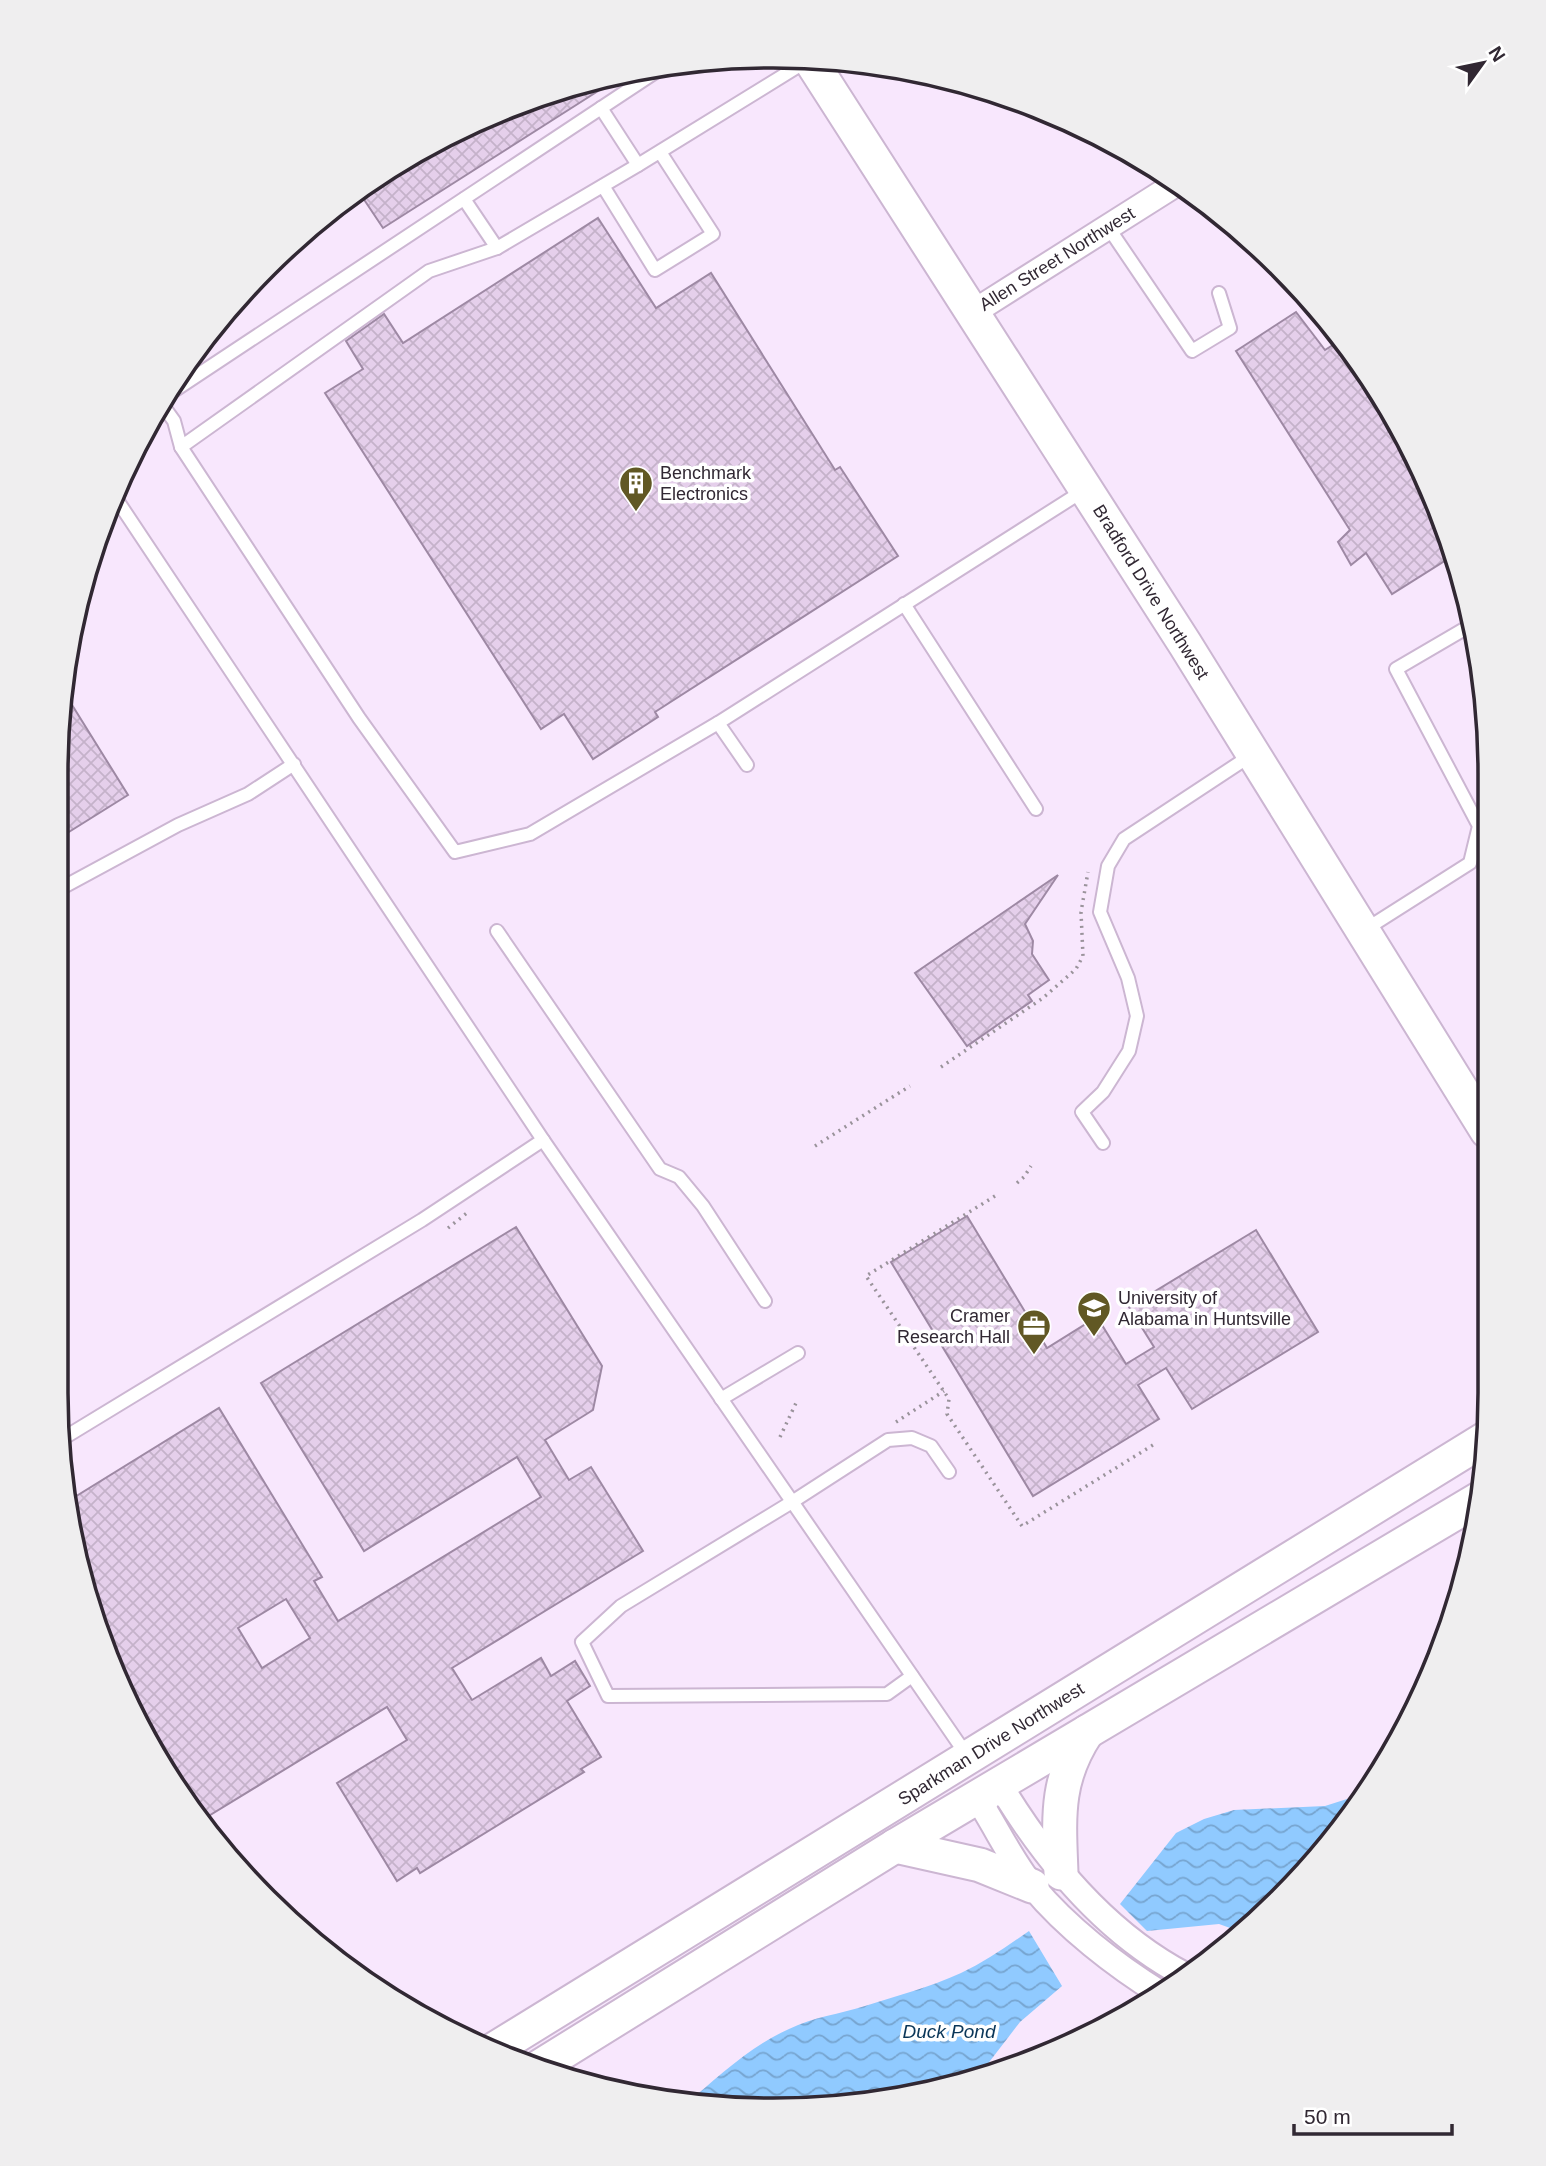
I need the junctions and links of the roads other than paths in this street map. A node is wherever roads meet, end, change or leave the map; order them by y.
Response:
1 (794, 69) edge
2 (817, 70) edge
3 (642, 81) edge
4 (601, 108) junction
5 (660, 152) junction
6 (638, 165) junction
7 (603, 186) junction
8 (1168, 189) edge
9 (464, 199) junction
10 (1108, 227) junction
11 (497, 248) junction
12 (1219, 293) dead end
13 (972, 313) junction
14 (186, 383) edge
15 (168, 412) edge
16 (181, 447) junction
17 (1086, 489) junction
18 (121, 506) edge
19 (904, 604) junction
20 (1463, 630) edge
21 (718, 723) junction
22 (1253, 754) junction
23 (294, 764) junction
24 (747, 765) dead end
25 (1036, 809) dead end
26 (1478, 824) edge
27 (1478, 830) edge
28 (68, 884) edge
29 (497, 931) dead end
30 (1363, 931) junction
31 (1478, 1116) edge
32 (543, 1140) junction
33 (1103, 1143) dead end
34 (765, 1301) dead end
35 (798, 1353) dead end
36 (721, 1399) junction
37 (70, 1434) edge
38 (1475, 1445) edge
39 (949, 1472) dead end
40 (792, 1503) junction
41 (1468, 1505) edge
42 (912, 1676) junction
43 (1087, 1732) junction
44 (968, 1758) junction
45 (988, 1791) junction
46 (895, 1846) junction
47 (1047, 1879) junction
48 (1177, 1971) edge
49 (1151, 1987) edge
50 (503, 2044) edge
51 (549, 2061) edge

1 - 5 lane
2 - 13 main road, Bradford Drive Northwest
3 - 4 lane
4 - 6 lane
4 - 9 lane
5 - 6 lane
5 - 7 lane
6 - 7 lane
7 - 11 lane
8 - 10 street, Allen Street Northwest
9 - 11 lane
9 - 14 lane
10 - 12 lane
10 - 13 street, Allen Street Northwest
11 - 16 lane
13 - 17 main road, Bradford Drive Northwest
15 - 16 lane
16 - 21 lane
17 - 19 lane
17 - 22 main road, Bradford Drive Northwest
18 - 23 lane
19 - 21 lane
19 - 25 lane
20 - 26 lane
21 - 24 lane
22 - 30 main road, Bradford Drive Northwest
22 - 33 lane
23 - 28 lane
23 - 32 lane
27 - 30 lane
29 - 34 lane
30 - 31 main road, Bradford Drive Northwest
32 - 36 lane
32 - 37 lane
35 - 36 lane
36 - 40 lane
38 - 44 main road, Sparkman Drive Northwest
39 - 40 lane
40 - 42 lane
40 - 42 lane
41 - 43 main road, Sparkman Drive Northwest
42 - 44 lane
43 - 45 main road, Sparkman Drive Northwest
43 - 47 main road
44 - 45 street
44 - 50 main road, Sparkman Drive Northwest
45 - 46 main road, Sparkman Drive Northwest
45 - 47 street
46 - 47 main road
46 - 51 main road, Sparkman Drive Northwest
47 - 48 street
47 - 49 street

